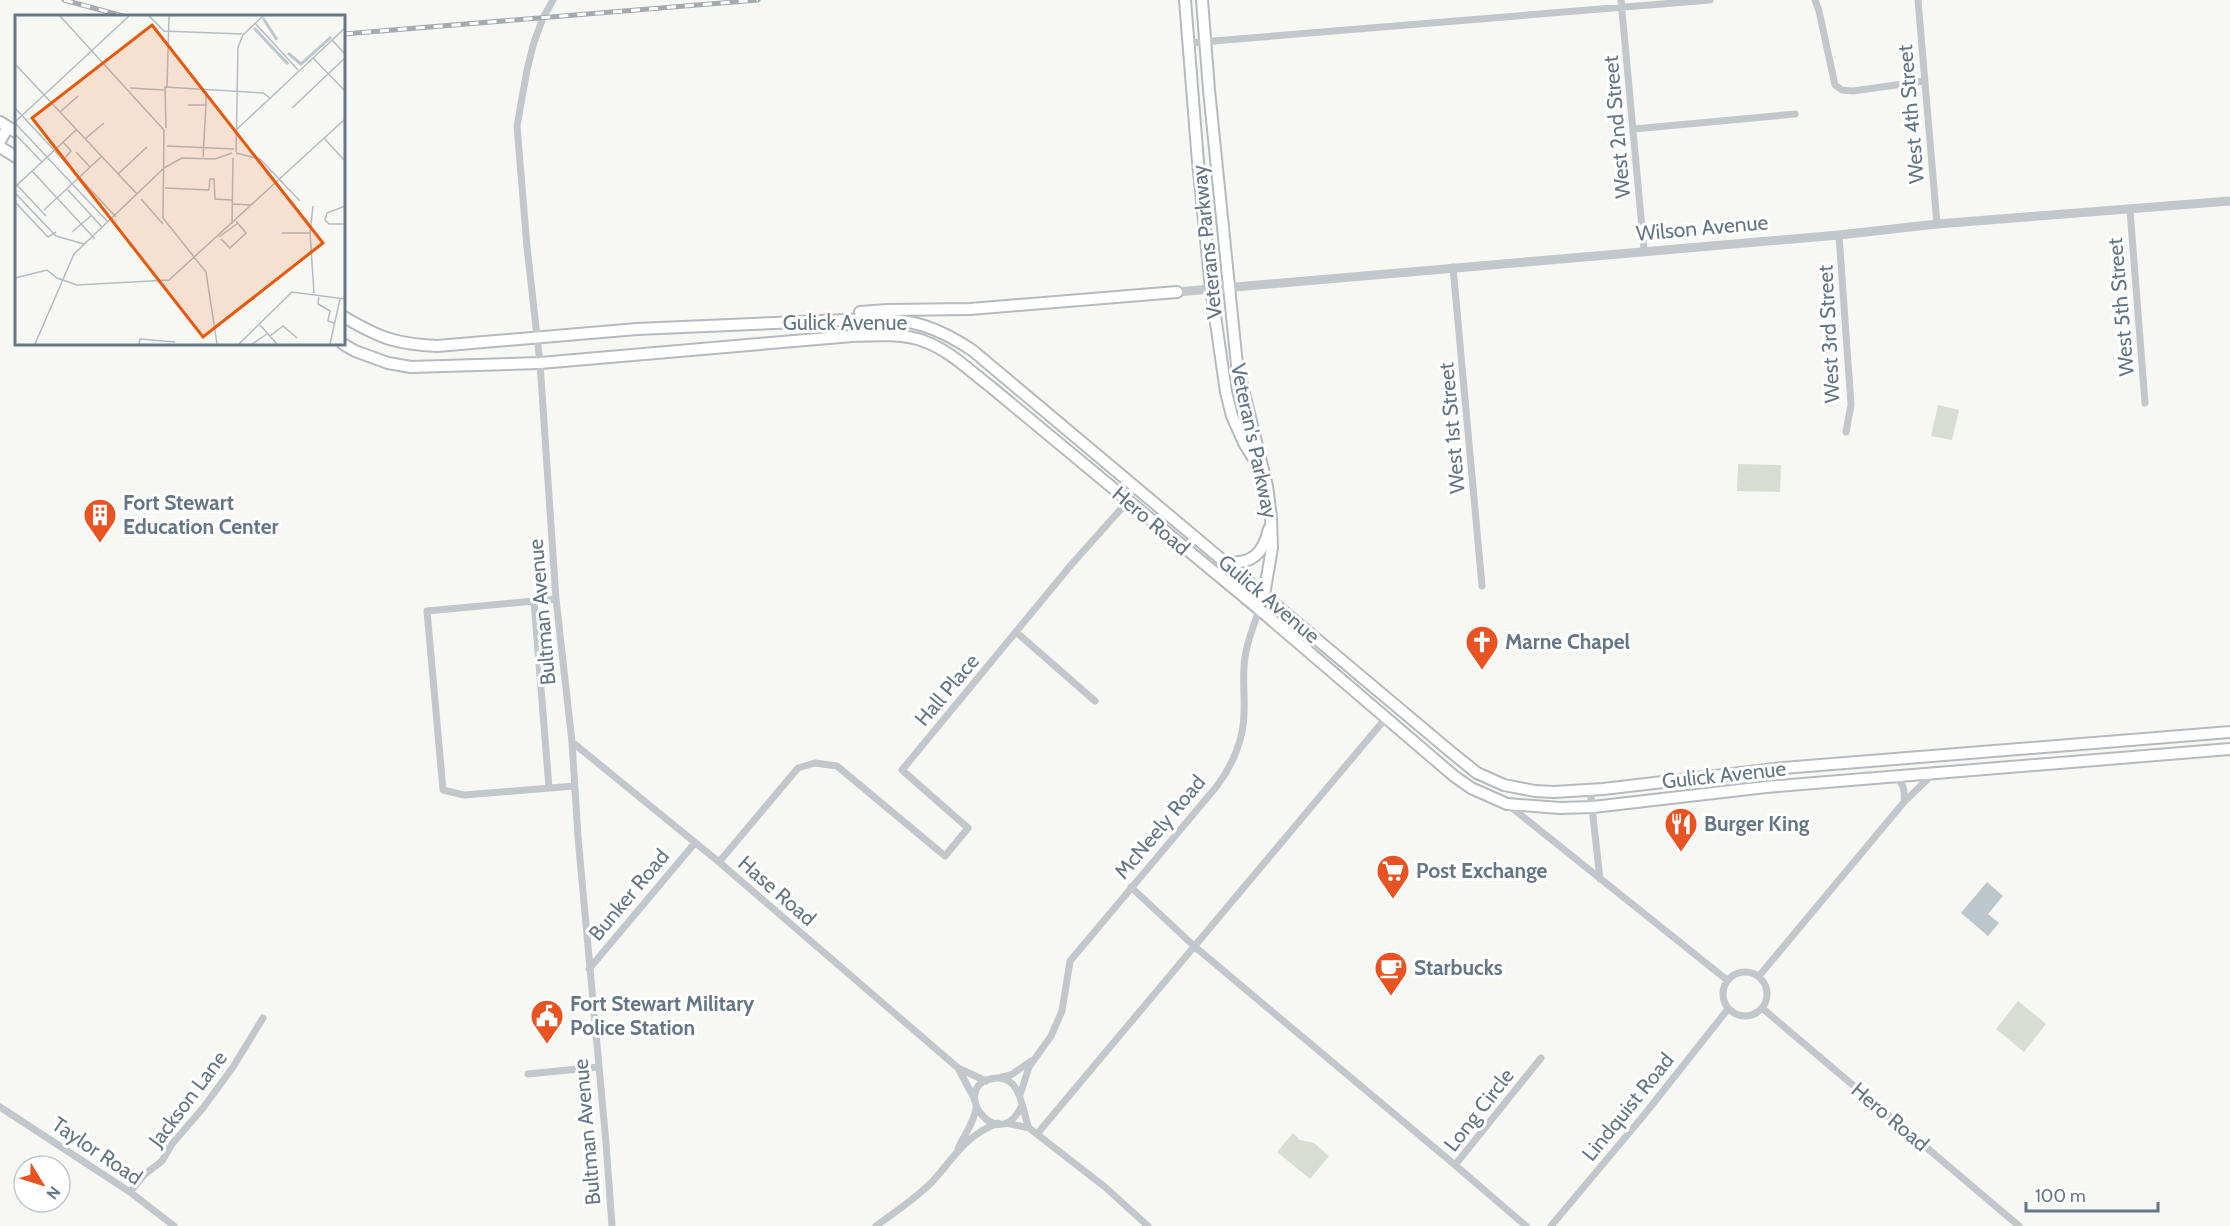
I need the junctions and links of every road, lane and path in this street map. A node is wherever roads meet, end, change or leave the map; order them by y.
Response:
1 (553, 0) edge
2 (1185, 0) edge
3 (1202, 0) edge
4 (1710, 0) edge
5 (1815, 0) edge
6 (1918, 0) edge
7 (1622, 4) edge
8 (1206, 42) junction
9 (1189, 44) junction
10 (1924, 81) junction
11 (1795, 114) dead end
12 (8, 127) edge
13 (1634, 129) junction
14 (0, 141) edge
15 (0, 147) edge
16 (15, 156) edge
17 (2230, 201) edge
18 (2130, 210) junction
19 (1937, 224) junction
20 (1839, 235) junction
21 (1644, 250) junction
22 (1454, 267) junction
23 (1229, 286) junction
24 (1211, 288) junction
25 (1177, 292) joint
26 (345, 318) edge
27 (790, 322) junction
28 (537, 338) junction
29 (345, 345) edge
30 (540, 363) junction
31 (2145, 403) dead end
32 (1846, 432) dead end
33 (1264, 475) junction
34 (1128, 501) junction
35 (1271, 517) junction
36 (1225, 562) junction
37 (1482, 586) dead end
38 (1264, 595) junction
39 (556, 599) junction
40 (534, 601) junction
41 (1260, 610) junction
42 (1016, 632) junction
43 (1095, 701) dead end
44 (1385, 719) junction
45 (2230, 732) edge
46 (572, 742) junction
47 (2230, 749) edge
48 (1934, 773) junction
49 (1896, 777) junction
50 (574, 786) junction
51 (549, 788) junction
52 (1590, 790) junction
53 (1904, 802) junction
54 (1506, 804) junction
55 (1593, 807) junction
56 (694, 844) junction
57 (719, 862) junction
58 (1600, 879) junction
59 (1131, 887) junction
60 (1194, 946) junction
61 (589, 969) junction
62 (1759, 976) junction
63 (1727, 980) junction
64 (1762, 1008) junction
65 (1728, 1009) junction
66 (263, 1018) dead end
67 (1541, 1058) dead end
68 (1034, 1059) junction
69 (598, 1067) junction
70 (958, 1068) junction
71 (528, 1074) dead end
72 (1000, 1078) junction
73 (986, 1081) junction
74 (1020, 1095) junction
75 (975, 1104) junction
76 (0, 1107) edge
77 (1022, 1107) junction
78 (1002, 1123) junction
79 (1029, 1128) junction
80 (1037, 1134) junction
81 (958, 1149) junction
82 (1455, 1165) junction
83 (130, 1192) junction
84 (174, 1226) edge
85 (612, 1226) edge
86 (876, 1226) edge
87 (1148, 1226) edge
88 (1526, 1226) edge
89 (1551, 1226) edge
90 (2019, 1226) edge

1 - 28 street, Bultman Avenue
2 - 9 main road, Veterans Parkway
3 - 8 main road, Veterans Parkway
4 - 7 street
5 - 10 street
6 - 10 street, West 4th Street
7 - 8 street
7 - 13 street, West 2nd Street
8 - 9 street
8 - 23 main road, Veterans Parkway
9 - 24 main road, Veterans Parkway
10 - 19 street, West 4th Street
11 - 13 street
12 - 14 main road
13 - 21 street, West 2nd Street
15 - 16 main road
17 - 18 street, Wilson Avenue
18 - 19 street, Wilson Avenue
18 - 31 street, West 5th Street
19 - 20 street, Wilson Avenue
20 - 21 street, Wilson Avenue
20 - 32 street, West 3rd Street
21 - 22 street, Wilson Avenue
22 - 23 street, Wilson Avenue
22 - 37 street, West 1st Street
23 - 24 street, Wilson Avenue
23 - 33 main road, Veteran's Parkway
24 - 25 street, Wilson Avenue
24 - 33 main road, Veterans Parkway
25 - 27 main road
26 - 28 main road, Gulick Avenue
27 - 28 main road, Gulick Avenue
27 - 36 main road, Gulick Avenue
28 - 30 street, Bultman Avenue
29 - 30 main road, Hero Road
30 - 34 main road, Hero Road
30 - 39 street, Bultman Avenue
33 - 35 main road, Veteran's Parkway
34 - 41 main road, Hero Road
34 - 42 street, Hall Place
35 - 36 main road
35 - 38 main road, Veteran's Parkway
36 - 38 main road, Gulick Avenue
38 - 41 street, McNeely Road
38 - 52 main road, Gulick Avenue
39 - 40 street
39 - 46 street, Bultman Avenue
40 - 51 street
40 - 51 street
41 - 44 main road, Hero Road
41 - 59 street, McNeely Road
42 - 43 street
42 - 57 street, Hall Place
44 - 54 main road, Hero Road
44 - 60 street
45 - 52 main road, Gulick Avenue
46 - 50 street, Bultman Avenue
46 - 56 street, Hase Road
47 - 48 main road, Gulick Avenue
48 - 49 main road, Gulick Avenue
48 - 53 street
49 - 53 street
49 - 55 main road, Gulick Avenue
50 - 51 street
50 - 61 street, Bultman Avenue
52 - 55 street
53 - 62 street
54 - 55 main road, Gulick Avenue
54 - 58 street
55 - 58 street
56 - 57 street, Hase Road
56 - 61 street, Bunker Road
57 - 70 street, Hase Road
58 - 63 street
59 - 60 street
59 - 68 street, McNeely Road
60 - 80 street
60 - 82 street
61 - 69 street, Bultman Avenue
62 - 63 street
62 - 64 street
63 - 65 street
64 - 65 street
64 - 90 street, Hero Road
65 - 89 street, Lindquist Road
66 - 83 street, Jackson Lane
67 - 82 street, Long Circle
68 - 72 street
68 - 74 street
69 - 71 street
69 - 85 street, Bultman Avenue
70 - 73 street
70 - 75 street
72 - 73 street
72 - 74 street
73 - 75 street
74 - 77 street
75 - 78 street
75 - 81 street
76 - 83 street, Taylor Road
77 - 78 street
77 - 79 street
78 - 79 street
78 - 81 street
79 - 80 street
80 - 87 street
81 - 86 street
82 - 88 street, Long Circle
83 - 84 street, Taylor Road

